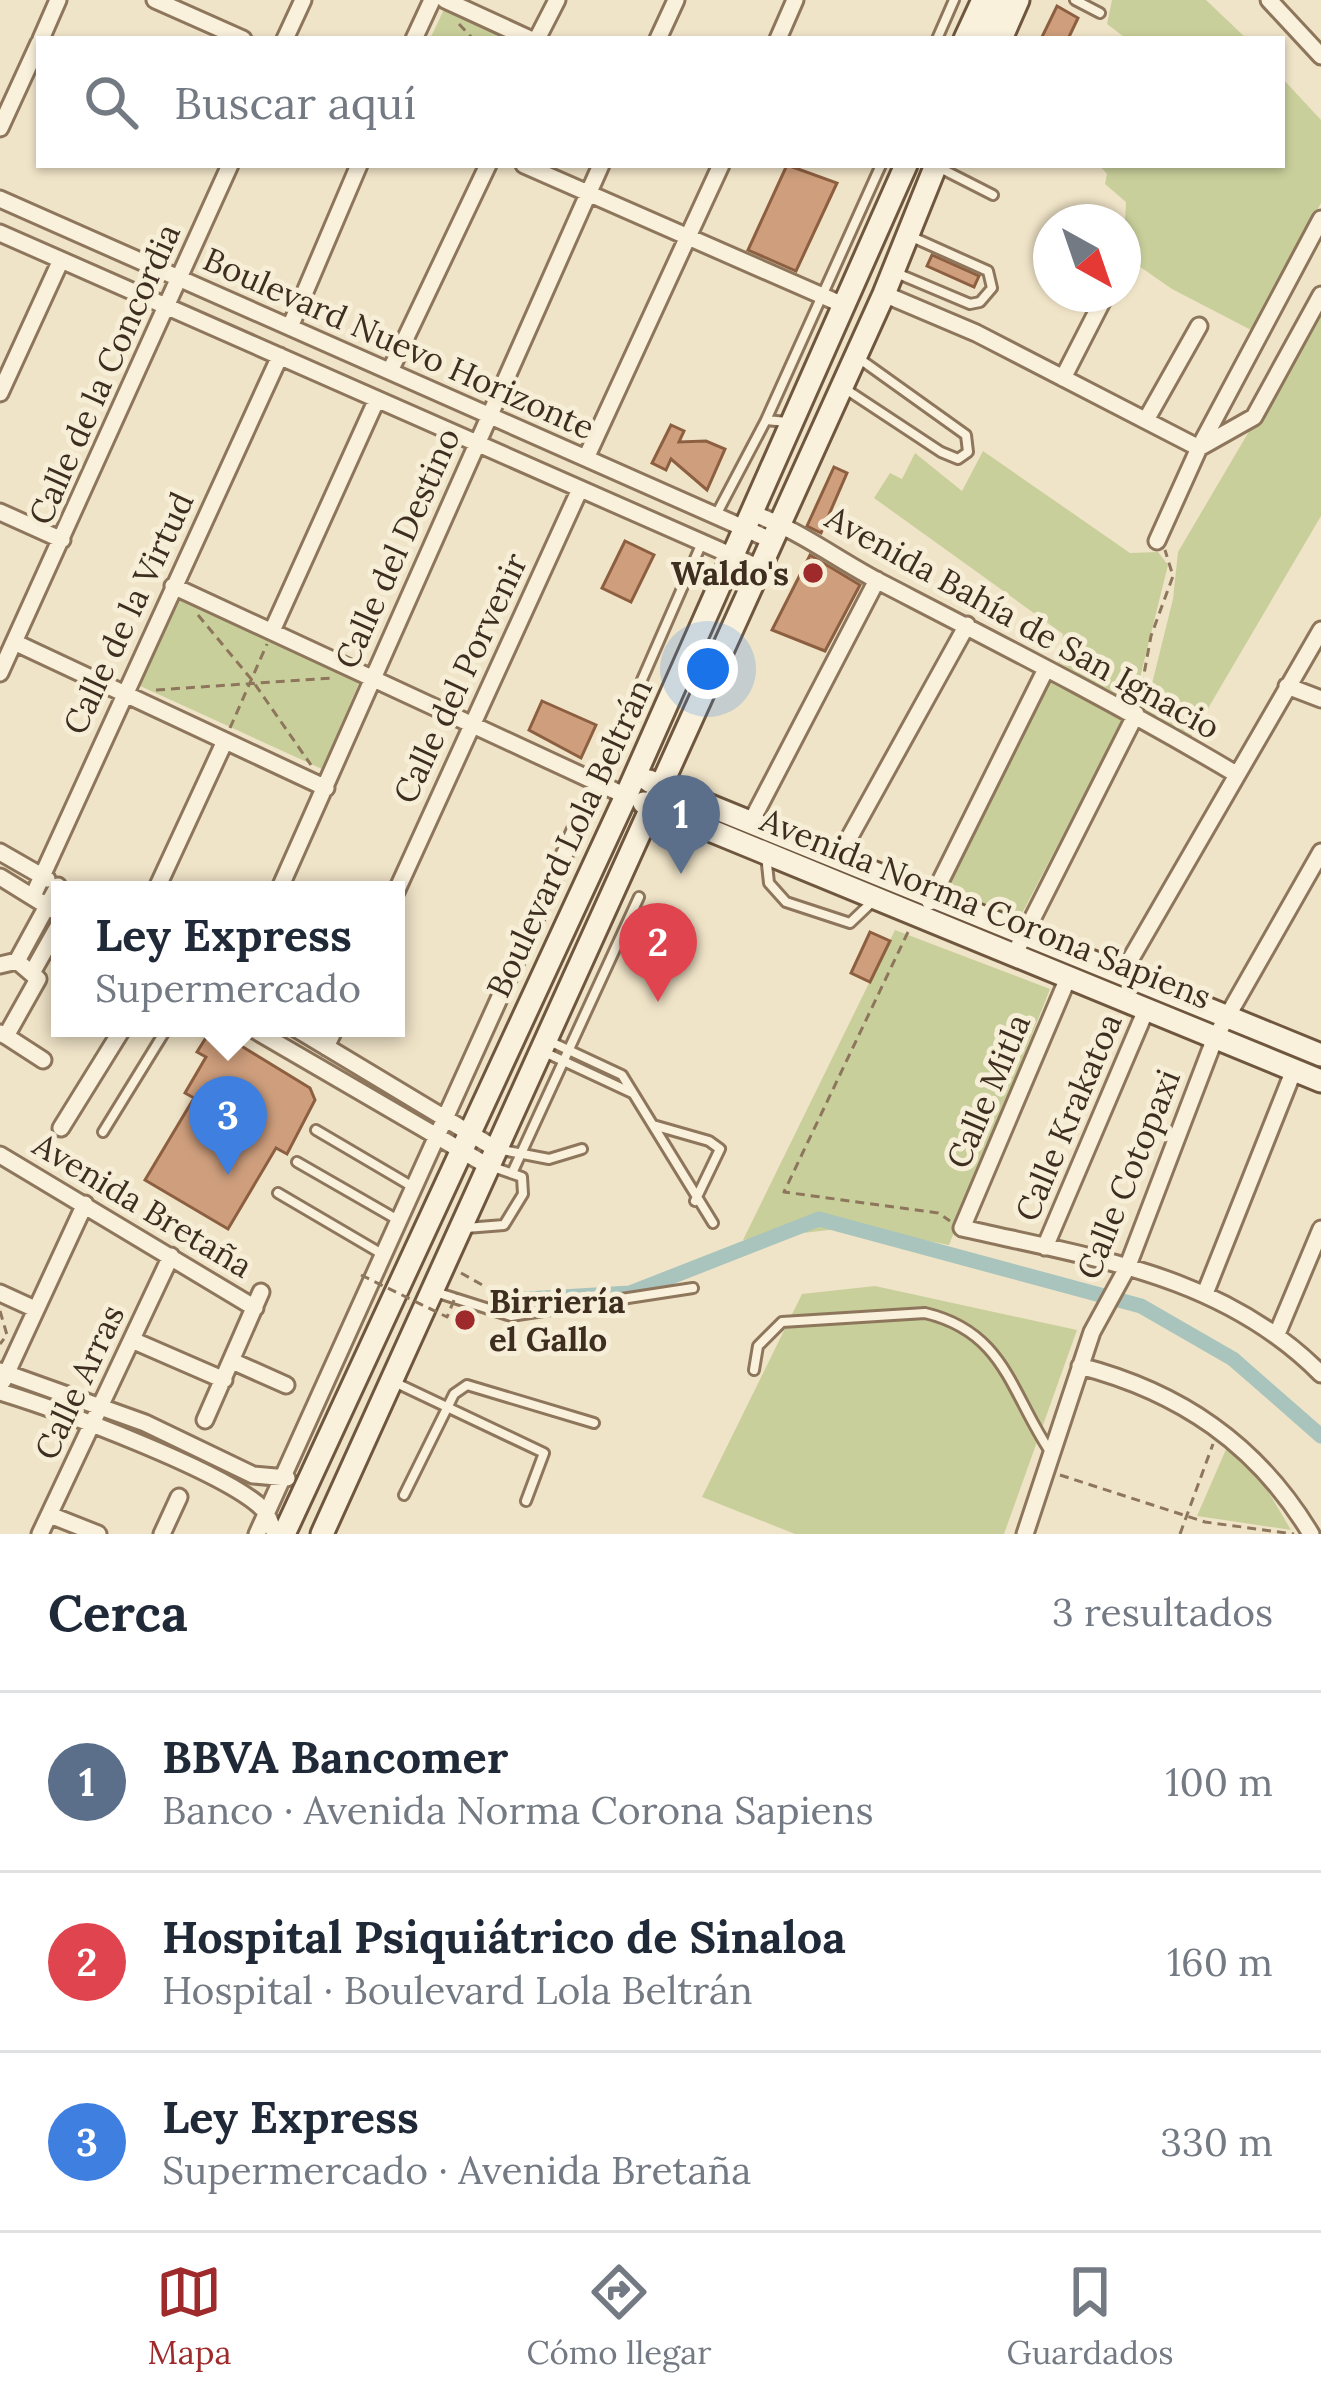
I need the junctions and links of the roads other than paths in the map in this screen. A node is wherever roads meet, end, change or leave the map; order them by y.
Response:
1 (58, 0) edge
2 (303, 0) edge
3 (432, 0) edge
4 (445, 0) edge
5 (557, 0) edge
6 (676, 0) edge
7 (795, 0) edge
8 (954, 0) edge
9 (967, 0) edge
10 (983, 0) edge
11 (1001, 0) edge
12 (1018, 0) edge
13 (1075, 0) edge
14 (1269, 0) edge
15 (164, 2) edge
16 (1100, 13) dead end
17 (42, 36) edge
18 (237, 36) edge
19 (286, 36) edge
20 (415, 36) edge
21 (527, 36) edge
22 (536, 36) edge
23 (659, 36) edge
24 (779, 36) edge
25 (938, 36) edge
26 (954, 36) edge
27 (966, 36) edge
28 (984, 36) edge
29 (1002, 36) edge
30 (36, 50) edge
31 (1321, 56) edge
32 (0, 128) edge
33 (229, 168) edge
34 (357, 168) edge
35 (487, 168) edge
36 (531, 168) edge
37 (600, 168) edge
38 (721, 168) edge
39 (881, 168) edge
40 (904, 168) edge
41 (935, 168) edge
42 (940, 168) edge
43 (588, 193) junction
44 (993, 195) dead end
45 (0, 199) edge
46 (878, 200) junction
47 (1321, 219) edge
48 (0, 233) edge
49 (908, 236) junction
50 (689, 238) junction
51 (62, 260) junction
52 (893, 271) junction
53 (182, 279) junction
54 (884, 294) junction
55 (1321, 295) edge
56 (831, 300) junction
57 (169, 308) junction
58 (1097, 312) edge
59 (1199, 326) dead end
60 (290, 327) junction
61 (280, 356) junction
62 (855, 356) junction
63 (390, 371) junction
64 (1063, 378) junction
65 (841, 386) junction
66 (0, 393) edge
67 (376, 399) junction
68 (488, 415) junction
69 (1146, 420) junction
70 (777, 422) junction
71 (476, 442) junction
72 (1199, 448) junction
73 (586, 458) junction
74 (654, 488) junction
75 (580, 489) junction
76 (0, 512) edge
77 (642, 516) junction
78 (716, 516) junction
79 (748, 521) junction
80 (777, 532) junction
81 (62, 540) junction
82 (1157, 541) road end
83 (703, 542) junction
84 (735, 556) junction
85 (760, 568) junction
86 (877, 580) junction
87 (173, 586) junction
88 (968, 625) junction
89 (1321, 630) edge
90 (272, 631) junction
91 (14, 642) junction
92 (1046, 668) junction
93 (0, 673) edge
94 (373, 677) junction
95 (1288, 686) junction
96 (124, 694) junction
97 (1321, 699) edge
98 (1136, 714) junction
99 (472, 722) junction
100 (225, 741) junction
101 (1235, 774) junction
102 (618, 784) junction
103 (326, 788) junction
104 (657, 796) junction
105 (751, 822) junction
106 (0, 852) edge
107 (1321, 852) edge
108 (766, 854) junction
109 (838, 858) junction
110 (42, 876) junction
111 (0, 877) edge
112 (51, 881) edge
113 (160, 881) edge
114 (284, 881) edge
115 (401, 881) edge
116 (33, 896) junction
117 (639, 897) dead end
118 (933, 897) junction
119 (875, 899) junction
120 (51, 908) edge
121 (51, 913) edge
122 (919, 916) junction
123 (35, 930) junction
124 (1024, 934) junction
125 (51, 939) joint
126 (1014, 956) junction
127 (8, 963) edge
128 (33, 971) junction
129 (1122, 974) junction
130 (1068, 978) junction
131 (1146, 1010) junction
132 (1225, 1016) junction
133 (3, 1035) edge
134 (117, 1037) edge
135 (161, 1037) edge
136 (266, 1037) edge
137 (310, 1037) edge
138 (330, 1037) edge
139 (1215, 1038) junction
140 (543, 1045) junction
141 (326, 1047) junction
142 (569, 1049) junction
143 (1321, 1055) edge
144 (43, 1060) dead end
145 (564, 1060) junction
146 (357, 1066) junction
147 (1294, 1070) junction
148 (1321, 1082) edge
149 (345, 1086) junction
150 (633, 1094) junction
151 (445, 1120) junction
152 (652, 1125) junction
153 (61, 1128) dead end
154 (316, 1130) dead end
155 (103, 1132) dead end
156 (437, 1138) junction
157 (465, 1143) junction
158 (523, 1150) junction
159 (582, 1150) dead end
160 (0, 1155) edge
161 (492, 1158) junction
162 (297, 1162) dead end
163 (513, 1171) junction
164 (414, 1188) junction
165 (278, 1193) dead end
166 (695, 1201) junction
167 (85, 1204) junction
168 (399, 1221) junction
169 (713, 1222) dead end
170 (459, 1228) junction
171 (1321, 1229) edge
172 (1046, 1247) junction
173 (383, 1255) junction
174 (171, 1256) junction
175 (1127, 1268) junction
176 (693, 1288) dead end
177 (431, 1291) junction
178 (1206, 1291) junction
179 (0, 1293) edge
180 (363, 1300) junction
181 (35, 1309) junction
182 (378, 1330) junction
183 (1277, 1334) junction
184 (132, 1340) junction
185 (232, 1361) junction
186 (1080, 1366) junction
187 (754, 1370) dead end
188 (1321, 1374) edge
189 (224, 1380) junction
190 (391, 1380) junction
191 (2, 1381) edge
192 (286, 1385) dead end
193 (102, 1406) junction
194 (448, 1406) junction
195 (205, 1420) dead end
196 (594, 1423) dead end
197 (93, 1426) junction
198 (223, 1459) junction
199 (1049, 1462) junction
200 (312, 1470) junction
201 (282, 1479) junction
202 (217, 1482) junction
203 (404, 1495) dead end
204 (178, 1497) dead end
205 (526, 1501) dead end
206 (267, 1513) junction
207 (50, 1514) junction
208 (40, 1534) edge
209 (98, 1534) edge
210 (162, 1534) edge
211 (257, 1534) edge
212 (279, 1534) edge
213 (322, 1534) edge
214 (1025, 1534) edge
215 (1311, 1534) edge

1 - 17 street
2 - 19 street
3 - 20 street
4 - 21 street
5 - 22 street
6 - 23 street
7 - 24 street
8 - 25 lane
9 - 26 main road
10 - 27 main road
11 - 28 main road
12 - 29 main road
13 - 16 lane
14 - 31 street
15 - 18 street
30 - 32 street
33 - 53 street, Calle de la Concordia
34 - 60 street
35 - 63 street
36 - 43 street
37 - 43 street, Calle del Destino
38 - 50 street
39 - 46 lane
40 - 46 main road, Boulevard Lola Beltrán
41 - 49 main road, Boulevard Lola Beltrán
42 - 44 lane
43 - 50 street
43 - 68 street, Calle del Destino
45 - 53 street, Boulevard Nuevo Horizonte
46 - 56 main road, Boulevard Lola Beltrán
47 - 72 street
48 - 51 street, Boulevard Nuevo Horizonte
49 - 52 main road, Boulevard Lola Beltrán
49 - 52 lane
50 - 56 street
50 - 73 street
51 - 57 street, Boulevard Nuevo Horizonte
51 - 66 street
52 - 54 main road, Boulevard Lola Beltrán
53 - 57 street, Calle de la Concordia
53 - 60 street, Boulevard Nuevo Horizonte
54 - 62 main road, Boulevard Lola Beltrán
54 - 64 street
55 - 72 street
56 - 70 main road, Boulevard Lola Beltrán
57 - 61 street, Boulevard Nuevo Horizonte
57 - 81 street, Calle de la Concordia
58 - 64 street
59 - 69 street
60 - 63 street, Boulevard Nuevo Horizonte
61 - 67 street, Boulevard Nuevo Horizonte
61 - 87 street, Calle de la Virtud
62 - 65 main road, Boulevard Lola Beltrán
62 - 65 lane
63 - 68 street, Boulevard Nuevo Horizonte
64 - 69 street
65 - 80 main road, Boulevard Lola Beltrán
67 - 71 street, Boulevard Nuevo Horizonte
67 - 90 street
68 - 71 street, Calle del Destino
68 - 73 street, Boulevard Nuevo Horizonte
69 - 72 street
70 - 78 lane
70 - 79 main road, Boulevard Lola Beltrán
71 - 75 street, Boulevard Nuevo Horizonte
71 - 94 street, Calle del Destino
72 - 82 street
73 - 74 street, Boulevard Nuevo Horizonte
74 - 77 street
74 - 78 street, Boulevard Nuevo Horizonte
75 - 77 street, Boulevard Nuevo Horizonte
75 - 99 street, Calle del Porvenir
76 - 81 street
77 - 83 street, Boulevard Nuevo Horizonte
78 - 79 street, Boulevard Nuevo Horizonte
79 - 80 street, Boulevard Nuevo Horizonte
79 - 84 main road, Boulevard Lola Beltrán
80 - 85 main road, Boulevard Lola Beltrán
80 - 86 street, Avenida Bahía de San Ignacio
81 - 91 street, Calle de la Concordia
83 - 84 street, Boulevard Nuevo Horizonte
83 - 102 lane
84 - 85 street, Boulevard Nuevo Horizonte
84 - 102 main road, Boulevard Lola Beltrán
85 - 104 main road, Boulevard Lola Beltrán
86 - 88 street, Avenida Bahía de San Ignacio
86 - 105 street
87 - 90 street
87 - 96 street, Calle de la Virtud
88 - 92 street, Avenida Bahía de San Ignacio
88 - 109 street
89 - 95 street
90 - 94 street
91 - 93 street, Calle de la Concordia
91 - 96 street
92 - 98 street, Avenida Bahía de San Ignacio
92 - 118 street
94 - 99 street
94 - 103 street, Calle del Destino
95 - 97 street
95 - 101 street
96 - 100 street
96 - 110 street, Calle de la Virtud
98 - 101 street, Avenida Bahía de San Ignacio
98 - 124 street
99 - 102 street
99 - 115 street, Calle del Porvenir
100 - 103 street
100 - 113 street
101 - 129 street
102 - 104 main road, Avenida Norma Corona Sapiens
102 - 151 street
102 - 157 main road, Boulevard Lola Beltrán
103 - 114 street, Calle del Destino
104 - 105 main road, Avenida Norma Corona Sapiens
104 - 108 main road, Avenida Norma Corona Sapiens
104 - 140 main road, Boulevard Lola Beltrán
105 - 109 main road, Avenida Norma Corona Sapiens
106 - 110 street
107 - 132 street, Calle Cotopaxi
108 - 119 main road, Avenida Norma Corona Sapiens
108 - 119 lane
109 - 118 main road, Avenida Norma Corona Sapiens
110 - 112 street
110 - 116 street, Calle de la Virtud
111 - 116 street
116 - 120 street
117 - 142 lane
118 - 122 street
118 - 124 main road, Avenida Norma Corona Sapiens
119 - 122 main road, Avenida Norma Corona Sapiens
121 - 123 street
122 - 126 main road, Avenida Norma Corona Sapiens
123 - 125 street
123 - 127 street
124 - 126 street
124 - 129 main road, Avenida Norma Corona Sapiens
125 - 128 street
126 - 130 main road, Avenida Norma Corona Sapiens
127 - 128 street
128 - 133 street
129 - 132 main road, Avenida Norma Corona Sapiens
130 - 131 main road, Avenida Norma Corona Sapiens
130 - 172 street, Calle Mitla
131 - 139 main road, Avenida Norma Corona Sapiens
131 - 172 street, Calle Krakatoa
132 - 139 street, Calle Cotopaxi
132 - 143 main road, Avenida Norma Corona Sapiens
133 - 144 street
134 - 153 street
135 - 155 lane
136 - 149 street
137 - 141 street
138 - 141 street
139 - 147 main road, Avenida Norma Corona Sapiens
139 - 175 street, Calle Cotopaxi
140 - 142 lane
140 - 145 lane
140 - 161 main road, Boulevard Lola Beltrán
141 - 146 street
142 - 145 lane
142 - 150 lane
145 - 150 lane
145 - 158 lane
146 - 149 lane
146 - 151 street
147 - 148 main road, Avenida Norma Corona Sapiens
147 - 178 street
149 - 156 street
150 - 152 lane
151 - 156 street
151 - 157 street
152 - 166 lane
152 - 166 lane
154 - 164 lane
156 - 157 street
156 - 164 street
157 - 161 street
157 - 182 main road, Boulevard Lola Beltrán
158 - 159 lane
158 - 161 lane
158 - 163 lane
160 - 167 street, Avenida Bretaña
161 - 163 lane
161 - 170 main road, Boulevard Lola Beltrán
162 - 168 lane
163 - 170 lane
164 - 168 street
165 - 173 lane
166 - 169 lane
167 - 174 street, Avenida Bretaña
167 - 181 street
168 - 173 street
170 - 177 main road, Boulevard Lola Beltrán
171 - 183 street
172 - 175 street
173 - 180 street
174 - 184 street, Calle Arras
174 - 185 street, Avenida Bretaña
175 - 178 street
175 - 186 street, Calle Cotopaxi
176 - 177 lane
177 - 190 main road, Boulevard Lola Beltrán
178 - 183 street
179 - 181 street
180 - 182 lane
180 - 201 street
181 - 191 street
182 - 200 main road, Boulevard Lola Beltrán
183 - 188 street
184 - 189 street
184 - 193 street, Calle Arras
185 - 189 street
185 - 192 street
186 - 199 street, Calle Cotopaxi
186 - 215 street
187 - 199 lane
189 - 195 street
190 - 194 lane
190 - 213 main road, Boulevard Lola Beltrán
191 - 193 street
191 - 197 street
193 - 197 street, Calle Arras
193 - 198 street
194 - 196 lane
194 - 203 lane
194 - 205 lane
197 - 202 street
197 - 207 street, Calle Arras
198 - 201 street
198 - 202 street
199 - 214 street, Calle Cotopaxi
200 - 201 street
200 - 212 main road, Boulevard Lola Beltrán
201 - 206 street
202 - 206 street
204 - 210 street
206 - 211 street
206 - 212 street
207 - 208 street, Calle Arras
207 - 209 street

